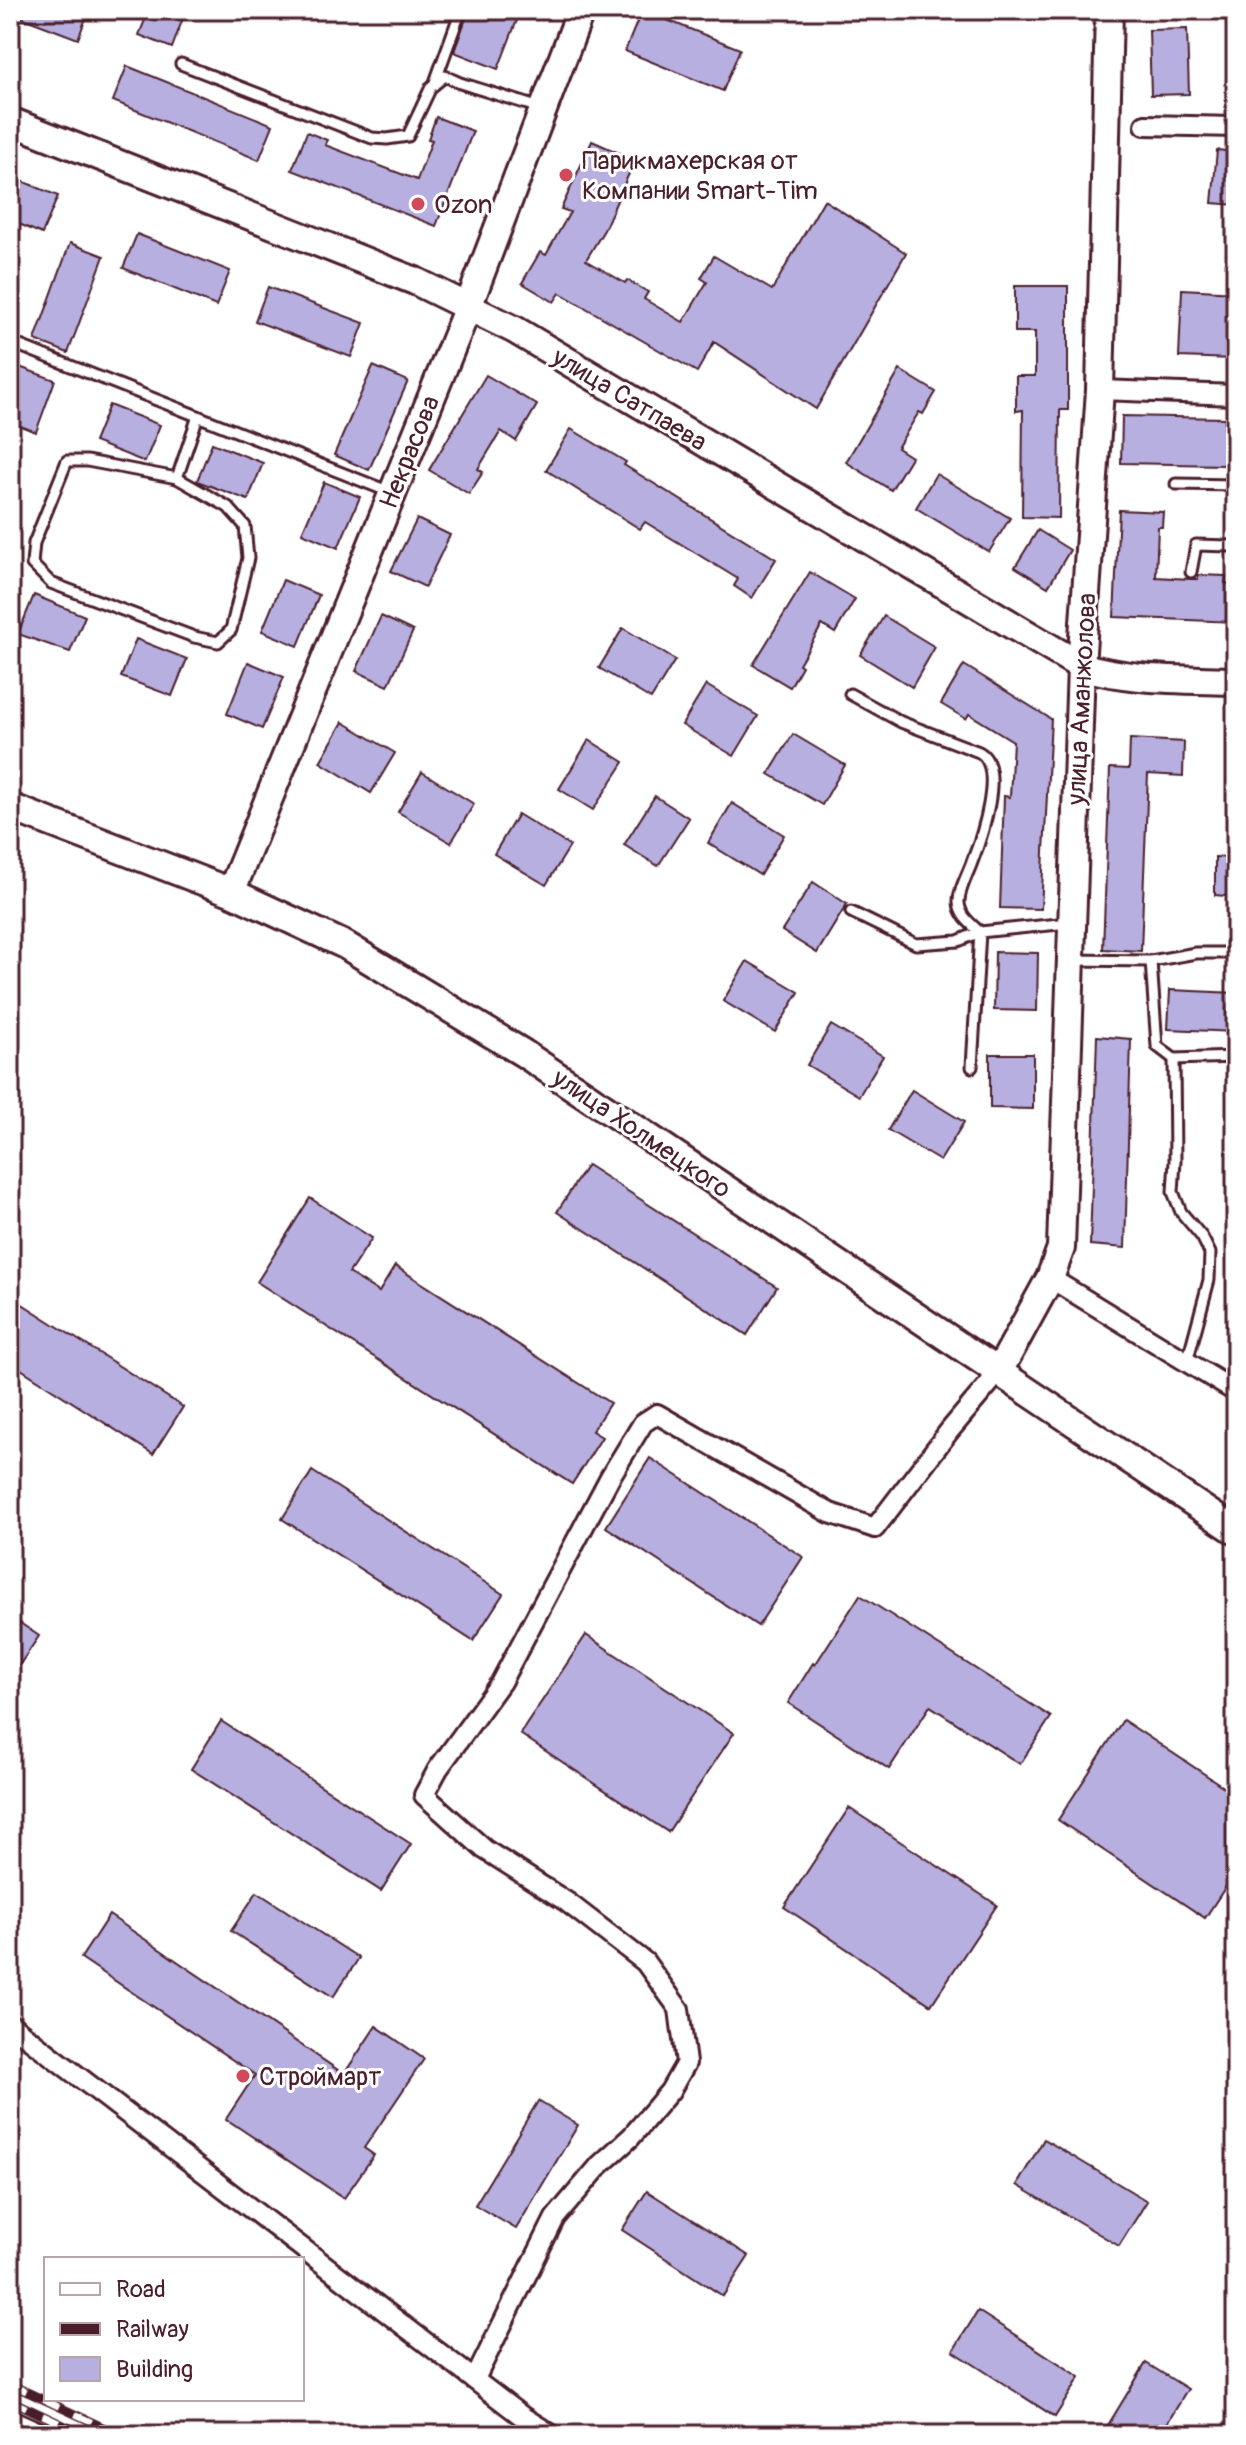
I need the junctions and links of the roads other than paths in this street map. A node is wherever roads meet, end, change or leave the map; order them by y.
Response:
1 (461, 10) edge
2 (581, 10) edge
3 (1109, 10) edge
4 (181, 64) dead end
5 (434, 85) junction
6 (543, 109) junction
7 (10, 121) edge
8 (1145, 125) dead end
9 (1236, 127) edge
10 (468, 307) junction
11 (10, 342) edge
12 (1100, 390) junction
13 (1236, 395) edge
14 (198, 416) junction
15 (177, 478) junction
16 (1176, 484) dead end
17 (1236, 485) edge
18 (392, 493) junction
19 (1236, 543) edge
20 (1191, 572) dead end
21 (1081, 666) junction
22 (1236, 681) edge
23 (850, 694) dead end
24 (10, 807) edge
25 (231, 892) junction
26 (851, 912) dead end
27 (1072, 923) junction
28 (980, 932) junction
29 (1236, 953) edge
30 (1071, 960) junction
31 (1151, 961) junction
32 (1236, 1057) edge
33 (1174, 1059) junction
34 (972, 1067) dead end
35 (1050, 1278) junction
36 (1187, 1362) junction
37 (998, 1373) junction
38 (1236, 1392) edge
39 (1236, 1531) edge
40 (10, 2024) edge
41 (475, 2379) junction
42 (10, 2419) edge
43 (46, 2435) edge
44 (552, 2435) edge

1 - 5 lane
2 - 6 street, Некрасова
3 - 12 street, улица Аманжолова
4 - 5 lane
5 - 6 lane
6 - 10 street, Некрасова
7 - 10 street, улица Сатпаева
8 - 9 street
10 - 18 street, Некрасова
10 - 21 street, улица Сатпаева
11 - 14 lane
12 - 13 street
12 - 21 street, улица Аманжолова
14 - 15 lane
14 - 18 lane
15 - 15 lane
16 - 17 lane
18 - 25 street, Некрасова
19 - 20 lane
21 - 22 street, улица Сатпаева
21 - 27 street, улица Аманжолова
23 - 28 lane
24 - 25 street, улица Холмецкого
25 - 37 street, улица Холмецкого
26 - 28 lane
27 - 28 lane
27 - 30 street, улица Аманжолова
28 - 34 lane
29 - 31 lane
30 - 31 lane
30 - 35 street, улица Аманжолова
31 - 33 lane
32 - 33 lane
33 - 36 lane
35 - 36 street
35 - 37 street, улица Аманжолова
36 - 38 street
37 - 39 street, улица Холмецкого
37 - 41 street
40 - 41 street
41 - 44 street
42 - 43 street

